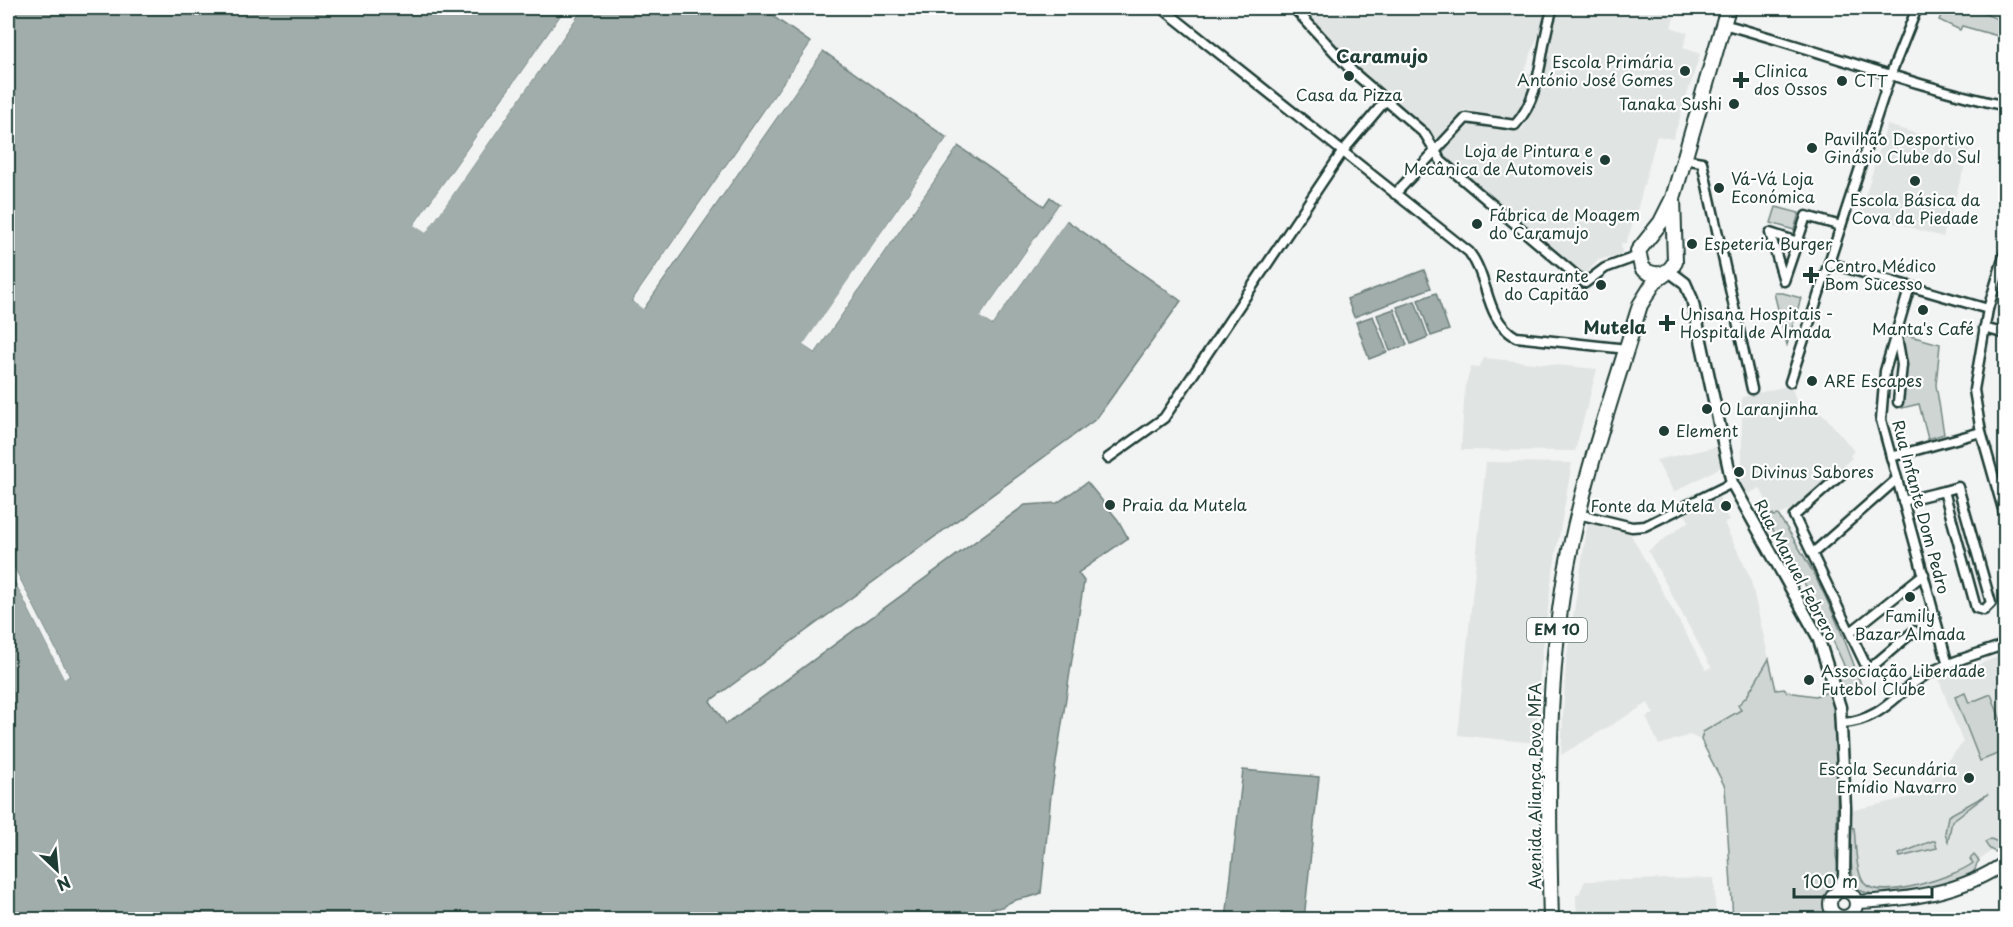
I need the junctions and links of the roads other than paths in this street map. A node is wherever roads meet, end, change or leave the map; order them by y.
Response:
1 (1162, 8) edge
2 (1294, 8) edge
3 (1553, 8) edge
4 (1728, 8) edge
5 (1917, 8) edge
6 (1724, 24) junction
7 (1890, 76) junction
8 (1386, 99) junction
9 (2006, 106) edge
10 (1343, 152) junction
11 (1435, 152) junction
12 (1683, 159) junction
13 (1395, 194) junction
14 (1673, 198) junction
15 (1841, 226) junction
16 (1647, 239) junction
17 (1798, 242) junction
18 (2006, 249) edge
19 (1676, 252) junction
20 (1638, 258) junction
21 (1829, 263) junction
22 (1667, 272) junction
23 (1910, 286) junction
24 (1640, 305) junction
25 (1988, 309) junction
26 (1984, 328) junction
27 (1896, 333) junction
28 (2006, 334) edge
29 (1627, 349) junction
30 (1790, 382) dead end
31 (1752, 389) dead end
32 (1898, 402) dead end
33 (1981, 432) junction
34 (1891, 457) junction
35 (1108, 458) dead end
36 (1844, 473) dead end
37 (1897, 479) junction
38 (1732, 483) junction
39 (1944, 490) junction
40 (1903, 501) junction
41 (1578, 514) junction
42 (2006, 520) edge
43 (1813, 553) junction
44 (1924, 574) junction
45 (1914, 631) dead end
46 (1851, 632) junction
47 (2006, 644) edge
48 (1948, 665) junction
49 (1843, 723) junction
50 (2006, 862) edge
51 (1834, 894) junction
52 (1856, 902) junction
53 (1846, 918) edge
54 (1551, 920) edge

1 - 10 street
2 - 8 street
3 - 11 street
4 - 6 main road, EM 10
5 - 7 street
6 - 7 street
6 - 12 main road, EM 10
7 - 9 street
7 - 15 street
8 - 10 street
8 - 11 street
10 - 13 street
10 - 35 street
11 - 13 street
11 - 20 street
12 - 14 main road, EM 10
12 - 31 street
13 - 29 street
14 - 16 main road, EM 10
14 - 19 main road, EM 10
15 - 17 street
15 - 21 street
16 - 19 main road
16 - 20 main road, EM 10
17 - 17 street
18 - 25 street
19 - 22 main road, EM 10
20 - 22 main road
20 - 24 main road, Avenida Aliança Povo MFA / EM 10
21 - 23 street
21 - 30 street
22 - 24 main road, Avenida Aliança Povo MFA / EM 10
22 - 38 street, Rua Manuel Febrero
23 - 25 street
23 - 27 street, Rua Infante Dom Pedro
24 - 29 main road, Avenida Aliança Povo MFA / EM 10
25 - 26 street
26 - 28 street
26 - 33 street
27 - 32 street
27 - 34 street, Rua Infante Dom Pedro
29 - 41 main road, Avenida Aliança Povo MFA / EM 10
33 - 34 street
33 - 42 street
34 - 37 street, Rua Infante Dom Pedro
36 - 43 street
37 - 40 street, Rua Infante Dom Pedro
37 - 43 street
38 - 41 street
38 - 49 street, Rua Manuel Febrero
39 - 39 street
39 - 40 street
40 - 44 street, Rua Infante Dom Pedro
41 - 54 main road, Avenida Aliança Povo MFA / EM 10
43 - 46 street
44 - 46 street
44 - 48 street, Rua Infante Dom Pedro
45 - 46 street
47 - 48 street
48 - 49 street
49 - 51 street, Rua Manuel Febrero
50 - 52 main road
51 - 52 main road
51 - 53 main road
52 - 53 main road

